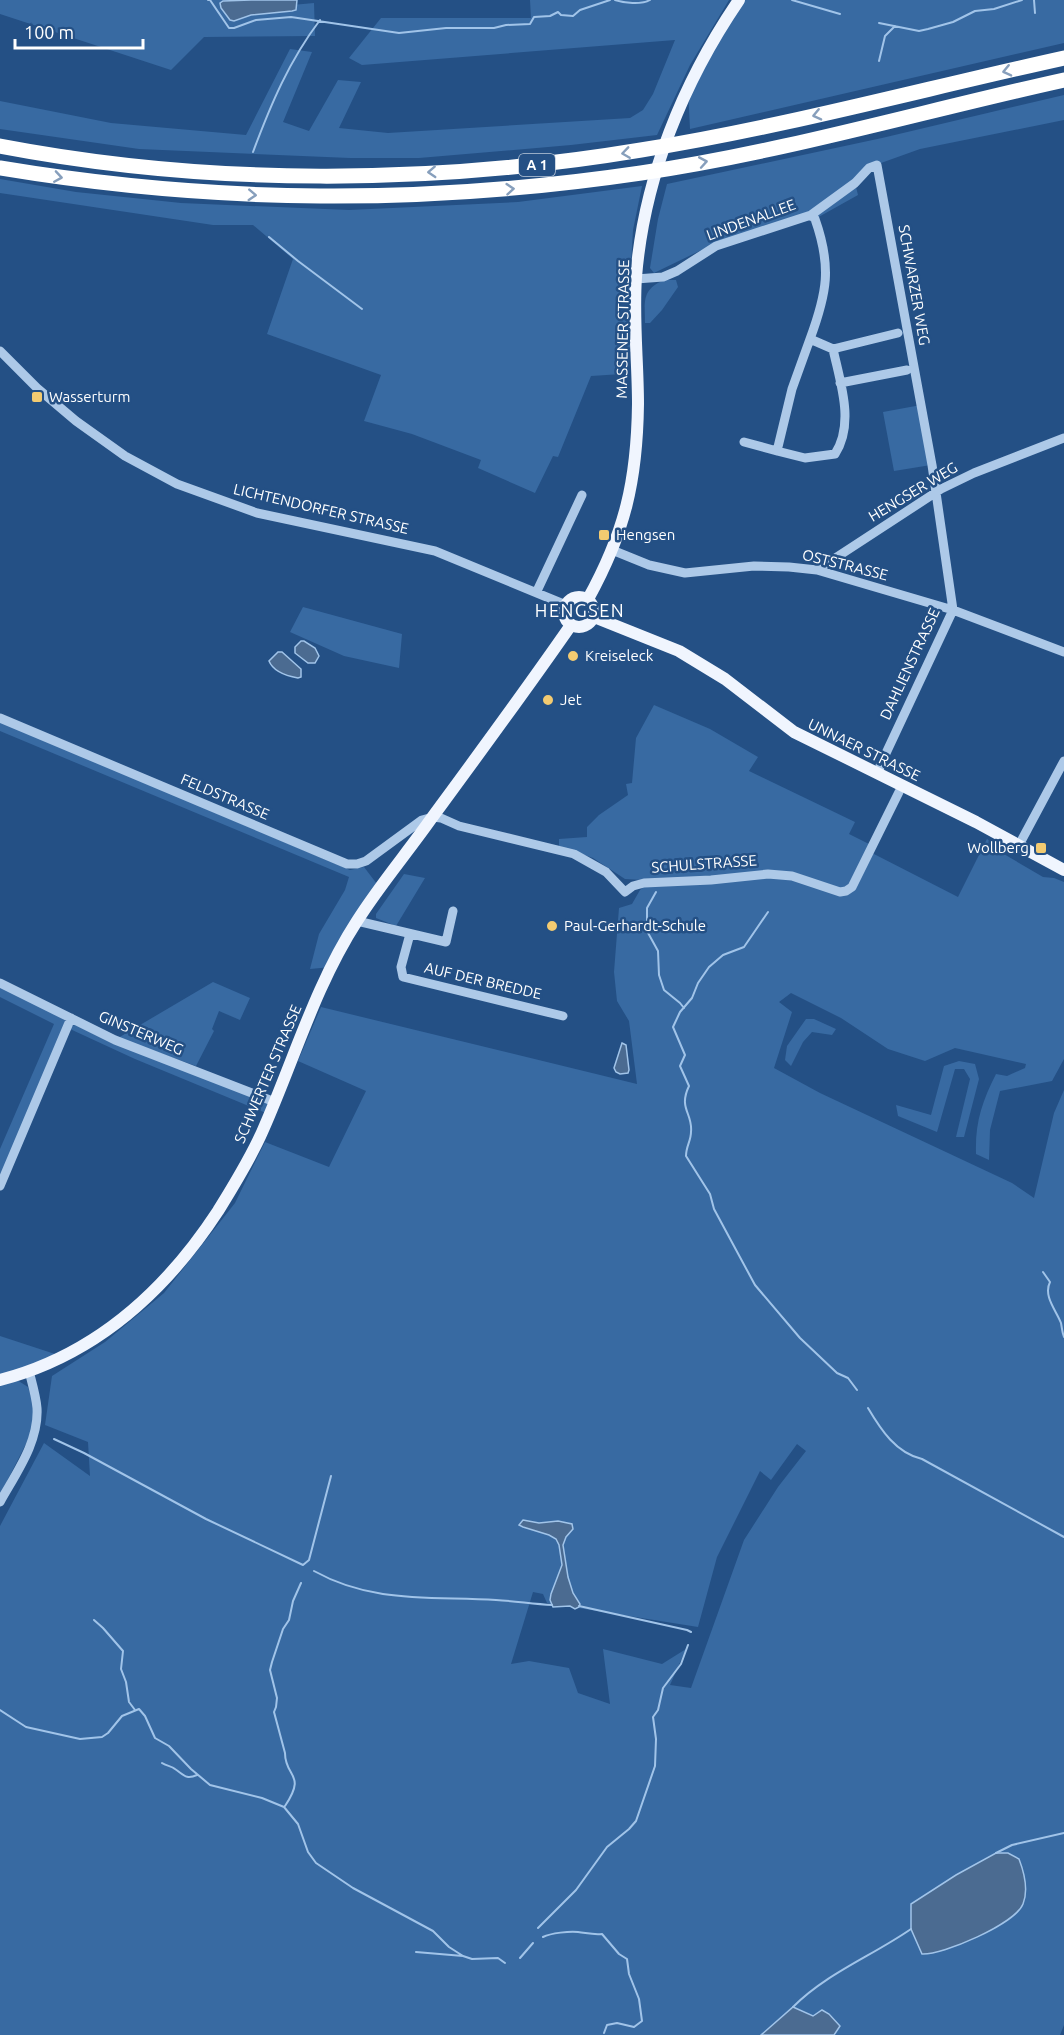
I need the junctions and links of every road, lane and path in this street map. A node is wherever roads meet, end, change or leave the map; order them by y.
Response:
1 (739, 0) edge
2 (1064, 58) edge
3 (1064, 80) edge
4 (0, 146) edge
5 (0, 168) edge
6 (811, 215) junction
7 (636, 279) junction
8 (898, 333) dead end
9 (810, 339) junction
10 (833, 349) junction
11 (2, 356) edge
12 (907, 370) dead end
13 (840, 383) junction
14 (1064, 438) edge
15 (744, 442) dead end
16 (777, 451) junction
17 (935, 494) junction
18 (582, 495) dead end
19 (612, 550) junction
20 (816, 570) junction
21 (537, 591) junction
22 (588, 599) junction
23 (566, 605) junction
24 (953, 610) junction
25 (594, 617) junction
26 (571, 625) junction
27 (1064, 652) edge
28 (0, 718) edge
29 (1064, 761) edge
30 (879, 774) junction
31 (899, 792) dead end
32 (433, 817) junction
33 (1020, 845) junction
34 (1064, 870) edge
35 (453, 911) dead end
36 (357, 921) junction
37 (410, 934) junction
38 (0, 983) edge
39 (564, 1016) dead end
40 (71, 1018) junction
41 (275, 1102) junction
42 (0, 1186) edge
43 (29, 1371) junction
44 (0, 1380) edge
45 (0, 1502) edge

1 - 7 main road, MASSENER STRASSE
2 -> 4 highway, A 1
5 -> 3 highway, A 1
6 - 7 street, LINDENALLEE
6 - 9 street
6 - 17 street, SCHWARZER WEG
7 - 19 main road, MASSENER STRASSE
8 - 10 street
9 - 10 street
9 - 16 street
10 - 13 street
11 - 21 street, LICHTENDORFER STRASSE
12 - 13 street
13 - 16 street
14 - 17 street, HENGSER WEG
15 - 16 street
17 - 20 street, HENGSER WEG
17 - 24 street, DAHLIENSTRASSE
18 - 21 street
19 - 20 street, OSTSTRASSE
19 - 22 main road, MASSENER STRASSE
20 - 24 street, OSTSTRASSE
21 - 23 street, LICHTENDORFER STRASSE
22 - 23 main road
22 - 25 main road
23 - 26 main road
24 - 27 street, OSTSTRASSE
24 - 30 street, DAHLIENSTRASSE
25 - 26 main road
25 - 30 main road, UNNAER STRASSE
26 - 32 main road, SCHWERTER STRASSE
28 - 32 street, FELDSTRASSE
29 - 33 street
30 - 33 main road, UNNAER STRASSE
31 - 32 street, SCHULSTRASSE
32 - 36 main road, SCHWERTER STRASSE
33 - 34 main road, UNNAER STRASSE
35 - 37 street
36 - 37 street
36 - 41 main road, SCHWERTER STRASSE
37 - 39 street, AUF DER BREDDE
38 - 40 street, GINSTERWEG
40 - 41 street, GINSTERWEG
40 - 42 street
41 - 43 main road, SCHWERTER STRASSE
43 - 44 main road, SCHWERTER STRASSE
43 - 45 street

